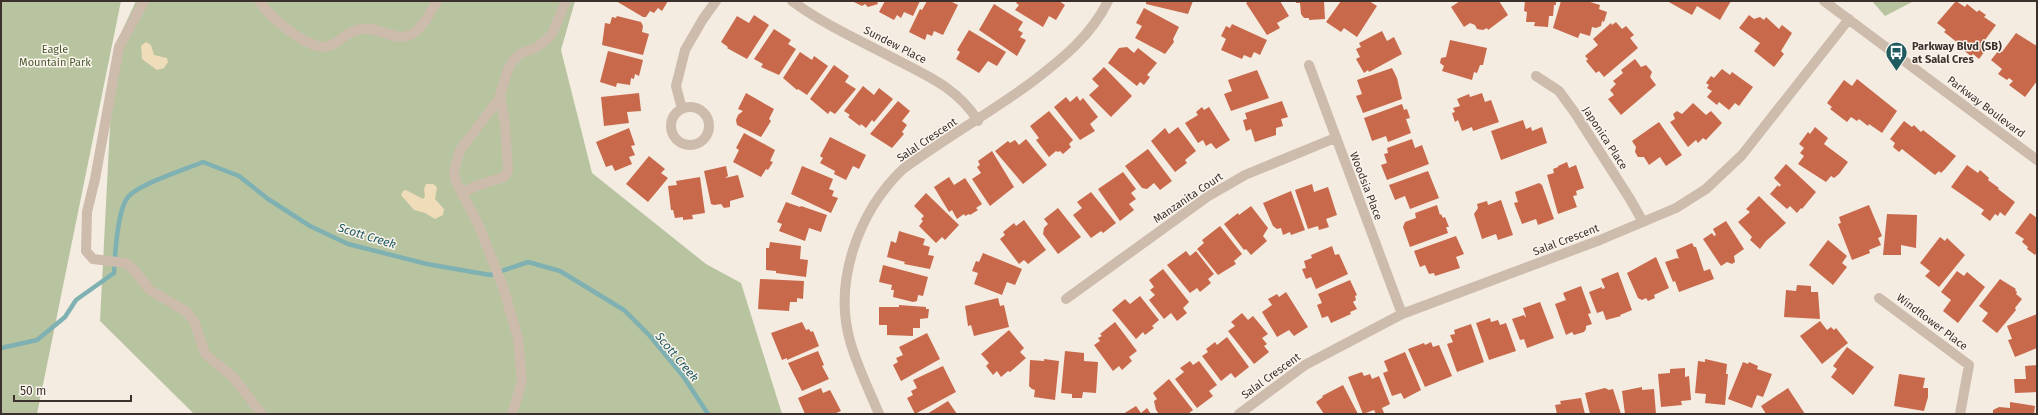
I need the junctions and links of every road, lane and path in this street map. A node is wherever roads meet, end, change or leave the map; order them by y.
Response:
1 (144, 1) edge
2 (259, 1) edge
3 (437, 1) edge
4 (566, 1) edge
5 (716, 1) edge
6 (792, 1) edge
7 (1108, 1) edge
8 (1824, 1) edge
9 (1849, 19) junction
10 (1309, 65) dead end
11 (1536, 76) dead end
12 (500, 96) junction
13 (682, 109) dead end
14 (978, 121) junction
15 (1335, 138) junction
16 (2037, 160) edge
17 (462, 193) junction
18 (1643, 222) junction
19 (1879, 298) dead end
20 (1066, 299) dead end
21 (1402, 314) junction
22 (262, 414) edge
23 (512, 414) edge
24 (880, 414) edge
25 (1239, 414) edge
26 (1960, 414) edge

1 - 22 street
2 - 3 street
4 - 12 street
5 - 13 street
6 - 14 street, Sundew Place
7 - 14 street, Salal Crescent
8 - 9 street, Parkway Boulevard
9 - 16 street, Parkway Boulevard
9 - 18 street, Salal Crescent
10 - 15 street, Woodsia Place
11 - 18 street, Japonica Place
12 - 17 street
12 - 17 street
14 - 24 street, Salal Crescent
15 - 20 street, Manzanita Court
15 - 21 street, Woodsia Place
17 - 23 street
18 - 21 street, Salal Crescent
19 - 26 street, Windflower Place
21 - 25 street, Salal Crescent

